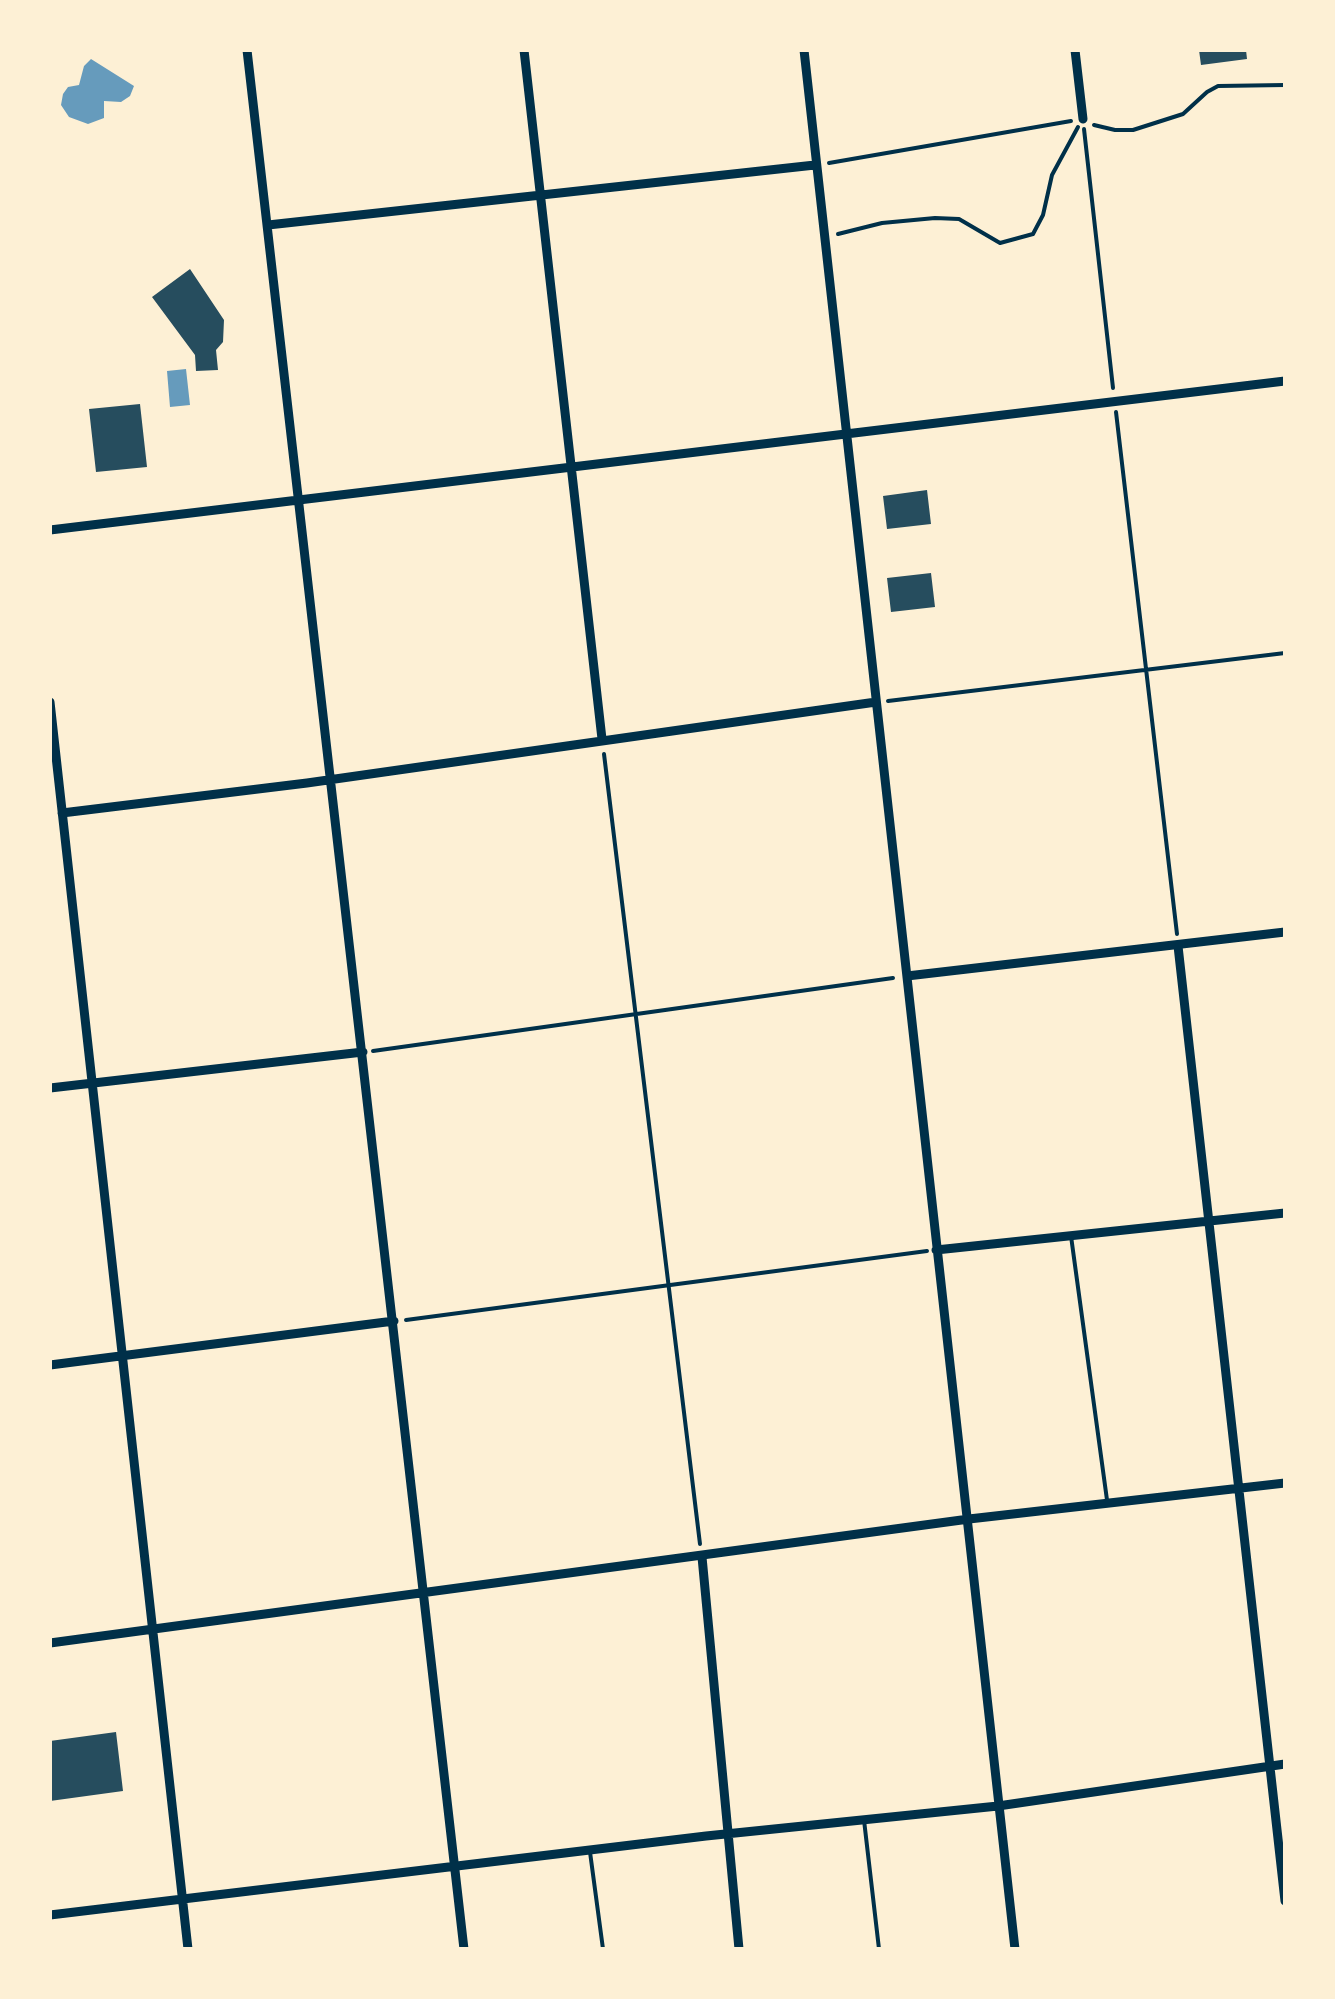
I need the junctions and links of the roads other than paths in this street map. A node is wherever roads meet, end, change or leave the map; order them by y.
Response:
1 (247, 50) edge
2 (524, 50) edge
3 (804, 50) edge
4 (1075, 50) edge
5 (1082, 119) road end
6 (815, 165) junction
7 (540, 197) junction
8 (268, 225) junction
9 (1285, 381) edge
10 (846, 431) junction
11 (571, 467) junction
12 (300, 500) junction
13 (50, 530) edge
14 (50, 702) edge
15 (876, 702) junction
16 (602, 739) junction
17 (330, 778) junction
18 (62, 813) junction
19 (1285, 932) edge
20 (1178, 946) junction
21 (907, 976) junction
22 (364, 1052) junction
23 (92, 1083) junction
24 (50, 1088) edge
25 (1285, 1213) edge
26 (1210, 1221) junction
27 (1071, 1234) junction
28 (936, 1250) junction
29 (394, 1321) junction
30 (122, 1356) junction
31 (50, 1365) edge
32 (1285, 1483) edge
33 (1240, 1488) junction
34 (1108, 1504) junction
35 (969, 1520) junction
36 (702, 1556) junction
37 (426, 1594) junction
38 (152, 1631) junction
39 (50, 1643) edge
40 (1285, 1764) edge
41 (1268, 1766) junction
42 (998, 1806) junction
43 (864, 1820) junction
44 (728, 1834) junction
45 (590, 1852) junction
46 (454, 1868) junction
47 (182, 1900) junction
48 (1285, 1900) edge
49 (50, 1915) edge
50 (188, 1949) edge
51 (464, 1949) edge
52 (603, 1949) edge
53 (739, 1949) edge
54 (880, 1949) edge
55 (1015, 1949) edge

1 - 8 street
2 - 7 street
3 - 6 street
4 - 5 street
6 - 7 street
6 - 10 street
7 - 8 street
7 - 11 street
8 - 12 street
9 - 10 street
10 - 11 street
10 - 15 street
11 - 12 street
11 - 16 street
12 - 13 street
12 - 17 street
14 - 18 street
15 - 16 street
15 - 21 street
16 - 17 street
17 - 18 street
17 - 22 street
18 - 23 street
19 - 20 street
20 - 21 street
20 - 26 street
21 - 28 street
22 - 23 street
22 - 29 street
23 - 24 street
23 - 30 street
25 - 26 street
26 - 27 street
26 - 33 street
27 - 28 street
27 - 34 lane
28 - 35 street
29 - 30 street
29 - 37 street
30 - 31 street
30 - 38 street
32 - 33 street
33 - 34 street
33 - 41 street
34 - 35 street
35 - 36 street
35 - 42 street
36 - 37 street
36 - 44 street
37 - 38 street
37 - 46 street
38 - 39 street
38 - 47 street
40 - 41 street
41 - 42 street
41 - 48 street
42 - 43 street
42 - 55 street
43 - 44 street
43 - 54 lane
44 - 45 street
44 - 53 street
45 - 46 street
45 - 52 lane
46 - 47 street
46 - 51 street
47 - 49 street
47 - 50 street

